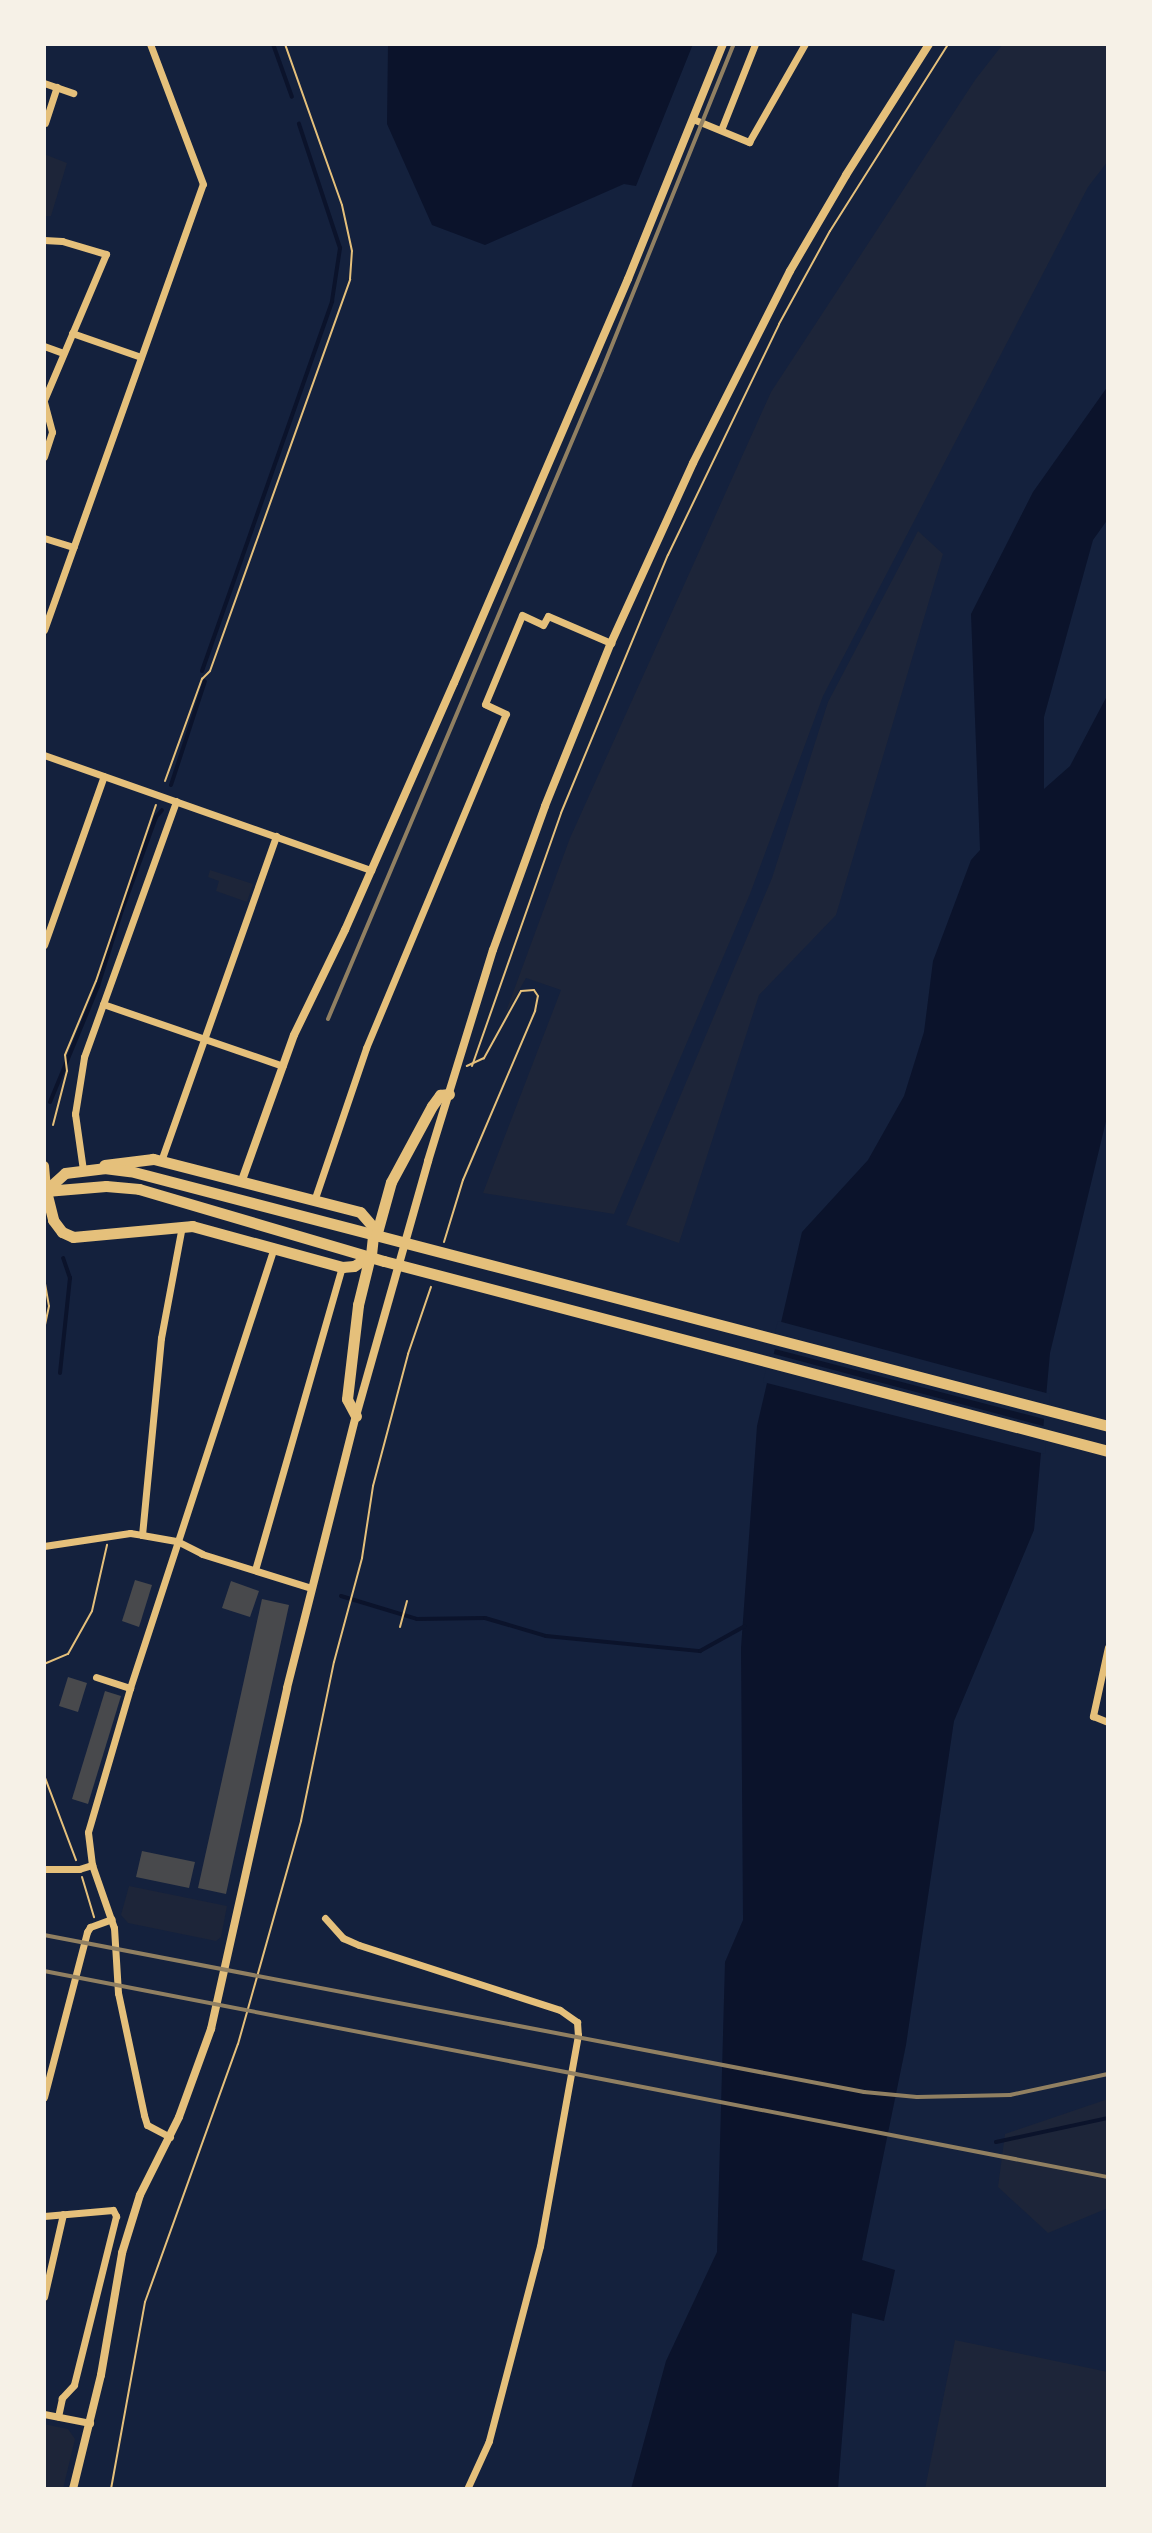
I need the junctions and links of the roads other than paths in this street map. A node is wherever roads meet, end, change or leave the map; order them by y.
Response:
1 (150, 44) edge
2 (723, 44) edge
3 (755, 44) edge
4 (805, 44) edge
5 (929, 44) edge
6 (44, 83) edge
7 (57, 87) junction
8 (73, 93) dead end
9 (693, 119) junction
10 (45, 123) edge
11 (721, 130) junction
12 (44, 240) edge
13 (72, 333) junction
14 (44, 346) edge
15 (63, 353) junction
16 (141, 357) junction
17 (44, 401) edge
18 (44, 457) edge
19 (44, 538) edge
20 (74, 547) junction
21 (44, 630) edge
22 (611, 643) junction
23 (44, 755) edge
24 (104, 776) junction
25 (176, 801) junction
26 (276, 836) junction
27 (371, 870) junction
28 (44, 945) edge
29 (103, 1004) junction
30 (204, 1039) junction
31 (283, 1066) junction
32 (449, 1094) junction
33 (161, 1161) junction
34 (44, 1166) edge
35 (87, 1170) junction
36 (241, 1183) junction
37 (45, 1191) edge
38 (314, 1201) junction
39 (385, 1201) junction
40 (360, 1212) junction
41 (182, 1226) junction
42 (379, 1236) junction
43 (407, 1242) junction
44 (274, 1247) junction
45 (374, 1257) junction
46 (401, 1265) junction
47 (348, 1267) junction
48 (363, 1289) junction
49 (356, 1416) junction
50 (1108, 1426) edge
51 (1108, 1451) edge
52 (142, 1535) junction
53 (177, 1541) junction
54 (44, 1546) edge
55 (255, 1570) junction
56 (311, 1588) junction
57 (1108, 1647) edge
58 (96, 1677) dead end
59 (130, 1688) junction
60 (1108, 1722) edge
61 (92, 1865) junction
62 (44, 1869) edge
63 (325, 1918) dead end
64 (112, 1919) junction
65 (44, 2097) edge
66 (170, 2137) junction
67 (63, 2214) junction
68 (44, 2216) edge
69 (44, 2297) edge
70 (44, 2414) edge
71 (58, 2417) junction
72 (90, 2423) junction
73 (73, 2489) edge
74 (467, 2489) edge

1 - 16 street
2 - 9 street
3 - 11 street
4 - 11 street
5 - 22 street
6 - 7 street
7 - 8 street
7 - 10 street
9 - 11 street
9 - 27 street
12 - 13 street
13 - 15 street
13 - 16 street
14 - 15 street
15 - 17 street
16 - 20 street
17 - 18 street
19 - 20 street
20 - 21 street
22 - 32 street
22 - 38 street
23 - 24 street
24 - 25 street
24 - 28 street
25 - 26 street
25 - 29 street
26 - 27 street
26 - 30 street
27 - 31 street
29 - 30 street
29 - 35 street
30 - 31 street
30 - 33 street
31 - 36 street
32 - 39 main road
32 - 43 street
33 - 35 main road
33 - 36 main road
34 - 37 main road
35 - 37 main road
35 - 42 main road
36 - 38 main road
37 - 41 main road
37 - 45 main road
38 - 40 main road
39 - 40 main road
39 - 42 main road
40 - 42 main road
41 - 44 main road
41 - 52 street
42 - 43 main road
42 - 45 main road
43 - 46 street
43 - 50 main road
44 - 47 main road
44 - 53 street
45 - 46 main road
45 - 47 main road
45 - 48 main road
46 - 49 street
46 - 51 main road
47 - 48 main road
47 - 55 street
48 - 49 main road
49 - 56 street
52 - 53 street
52 - 54 street
53 - 55 street
53 - 59 street
55 - 56 street
56 - 66 street
57 - 60 street
58 - 59 street
59 - 61 street
61 - 62 street
61 - 64 street
63 - 74 street
64 - 65 street
64 - 66 street
66 - 72 street
67 - 68 street
67 - 69 street
67 - 71 street
70 - 71 street
71 - 72 street
72 - 73 street

